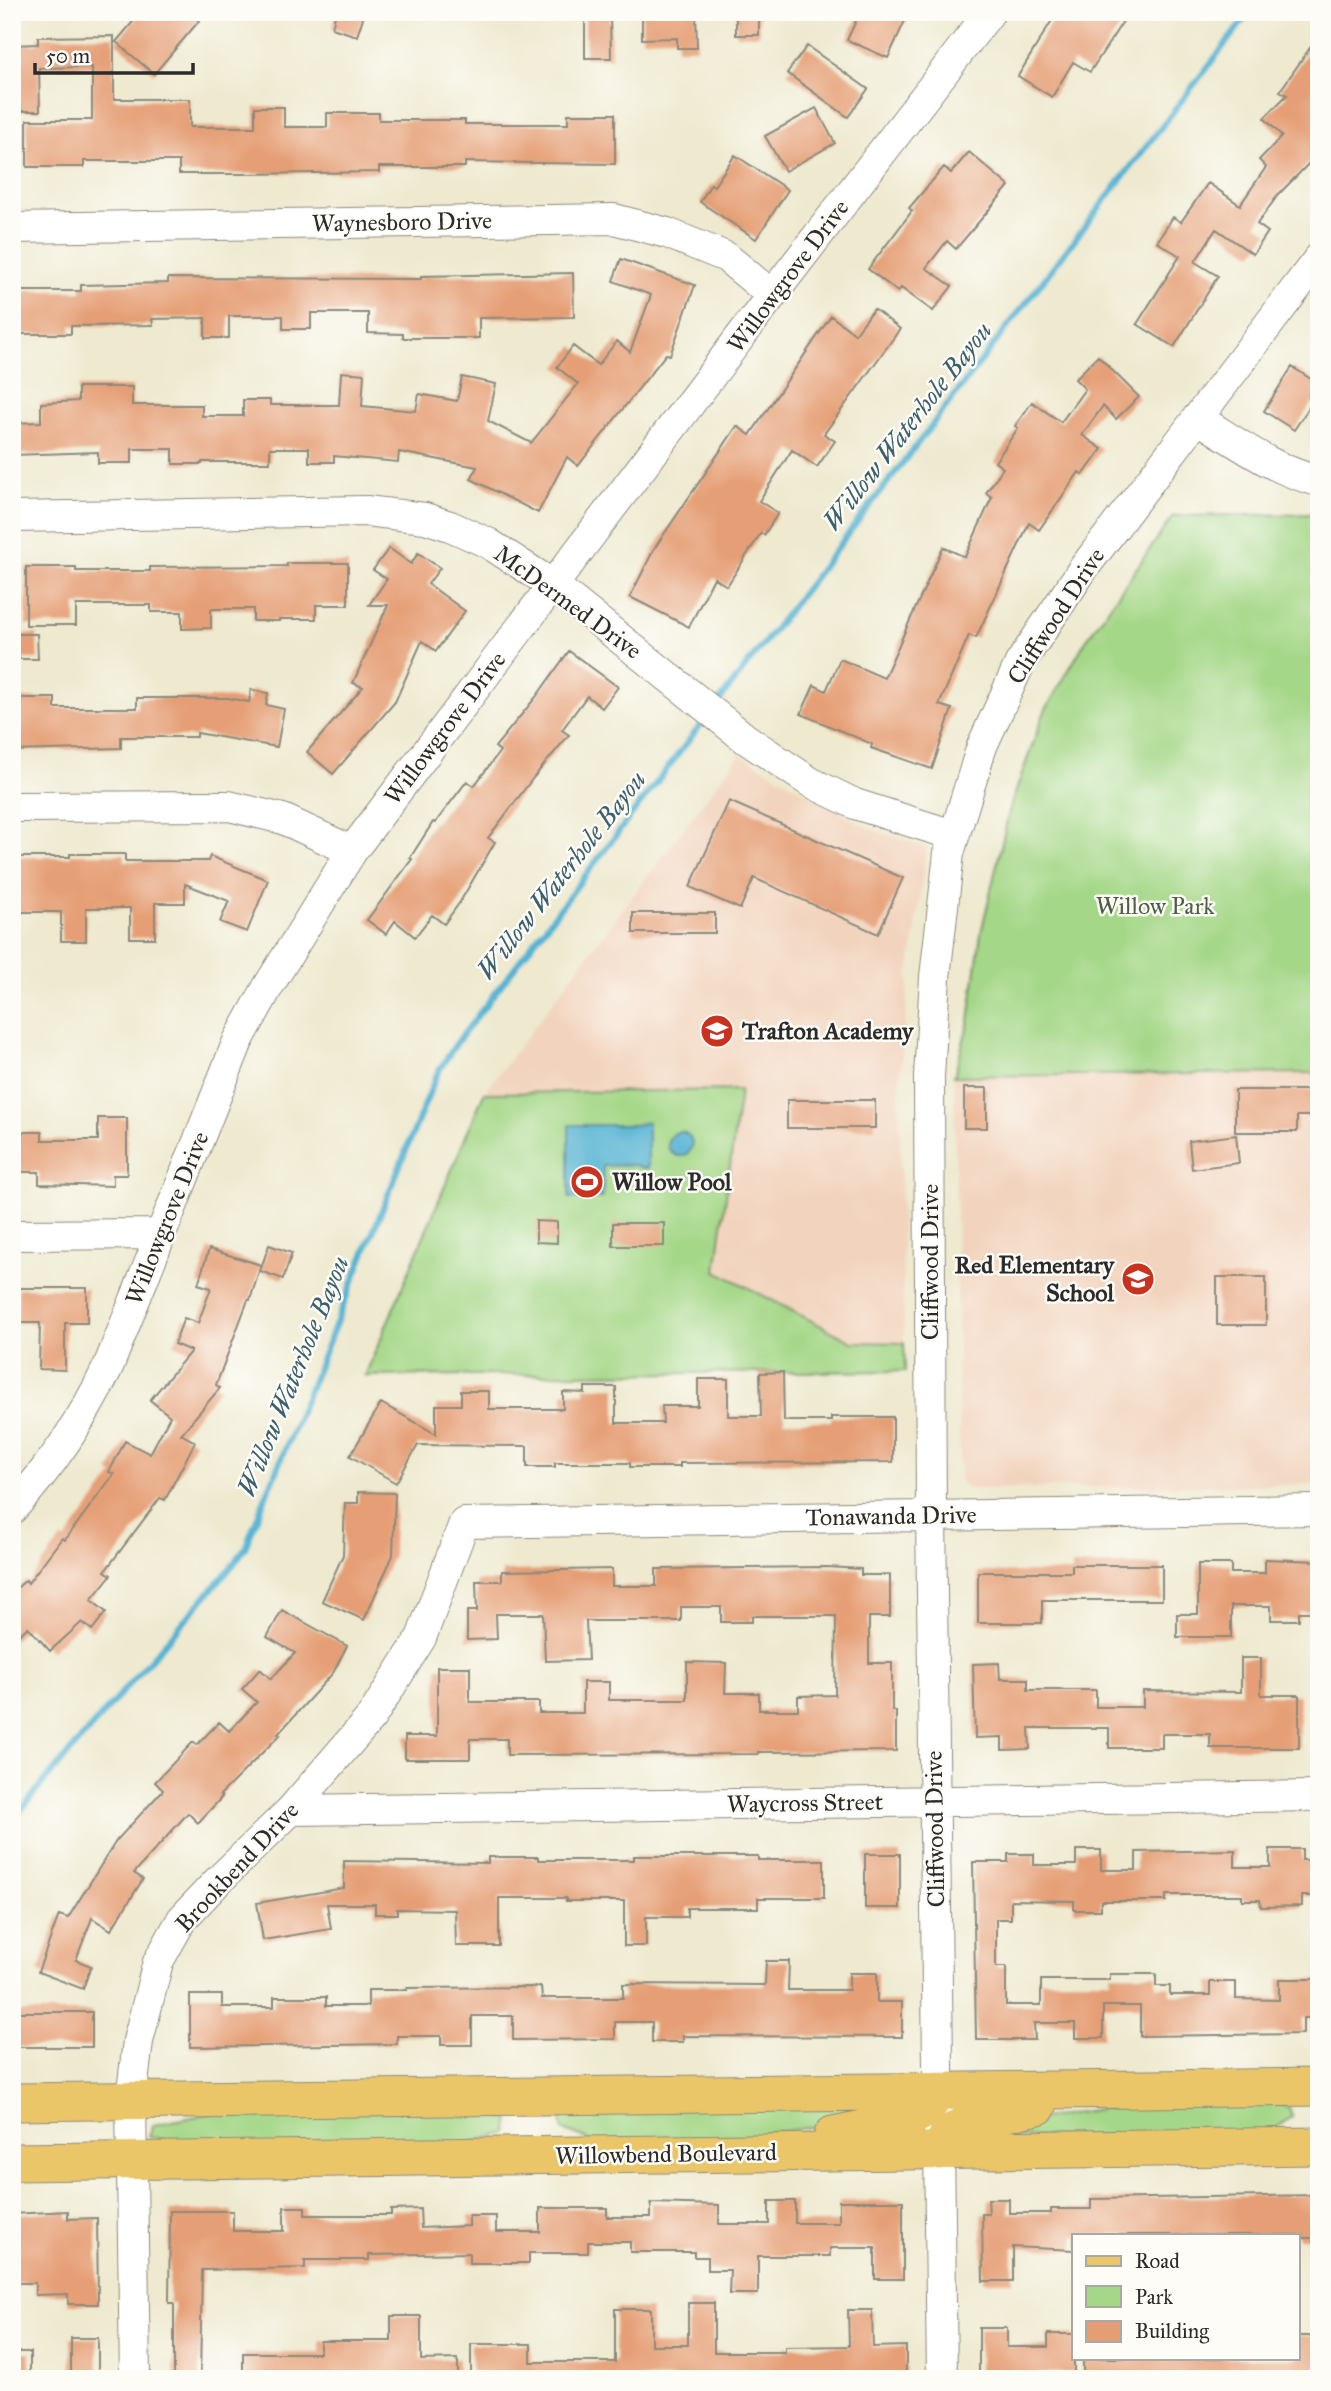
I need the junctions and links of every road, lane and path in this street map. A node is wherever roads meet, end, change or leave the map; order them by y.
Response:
1 (990, 12) edge
2 (12, 228) edge
3 (1319, 258) edge
4 (772, 295) junction
5 (1197, 418) junction
6 (1319, 481) edge
7 (12, 517) edge
8 (553, 585) junction
9 (12, 807) edge
10 (953, 835) junction
11 (352, 850) junction
12 (161, 1234) junction
13 (12, 1236) edge
14 (12, 1509) edge
15 (1319, 1510) edge
16 (931, 1515) junction
17 (464, 1523) joint
18 (1319, 1796) edge
19 (935, 1802) junction
20 (291, 1810) junction
21 (1319, 2087) edge
22 (1114, 2089) junction
23 (938, 2092) junction
24 (534, 2096) junction
25 (131, 2100) junction
26 (12, 2102) edge
27 (1319, 2146) edge
28 (939, 2151) junction
29 (739, 2153) junction
30 (535, 2156) junction
31 (131, 2160) junction
32 (12, 2162) edge
33 (135, 2379) edge
34 (942, 2379) edge

1 - 4 street, Willowgrove Drive
2 - 4 street, Waynesboro Drive
3 - 5 street, Cliffwood Drive
4 - 8 street, Willowgrove Drive
5 - 6 street
5 - 10 street, Cliffwood Drive
7 - 8 street, McDermed Drive
8 - 10 street, McDermed Drive
8 - 11 street, Willowgrove Drive
9 - 11 street
10 - 16 street, Cliffwood Drive
11 - 12 street, Willowgrove Drive
12 - 13 street
12 - 14 street, Willowgrove Drive
15 - 16 street, Tonawanda Drive
16 - 17 street, Tonawanda Drive
16 - 19 street, Cliffwood Drive
17 - 20 street, Brookbend Drive
18 - 19 street, Waycross Street
19 - 20 street, Waycross Street
19 - 23 street, Cliffwood Drive
20 - 25 street, Brookbend Drive
21 - 22 main road
22 - 23 main road
22 - 28 main road
23 - 24 main road
23 - 28 street, Cliffwood Drive
23 - 29 main road
24 - 25 main road
24 - 30 main road
25 - 26 main road
25 - 31 street, Brookbend Drive
27 - 28 main road, Willowbend Boulevard
28 - 29 main road, Willowbend Boulevard
28 - 34 street, Cliffwood Drive
29 - 30 main road, Willowbend Boulevard
30 - 31 main road, Willowbend Boulevard
31 - 32 main road, Willowbend Boulevard
31 - 33 street, Brookbend Drive

